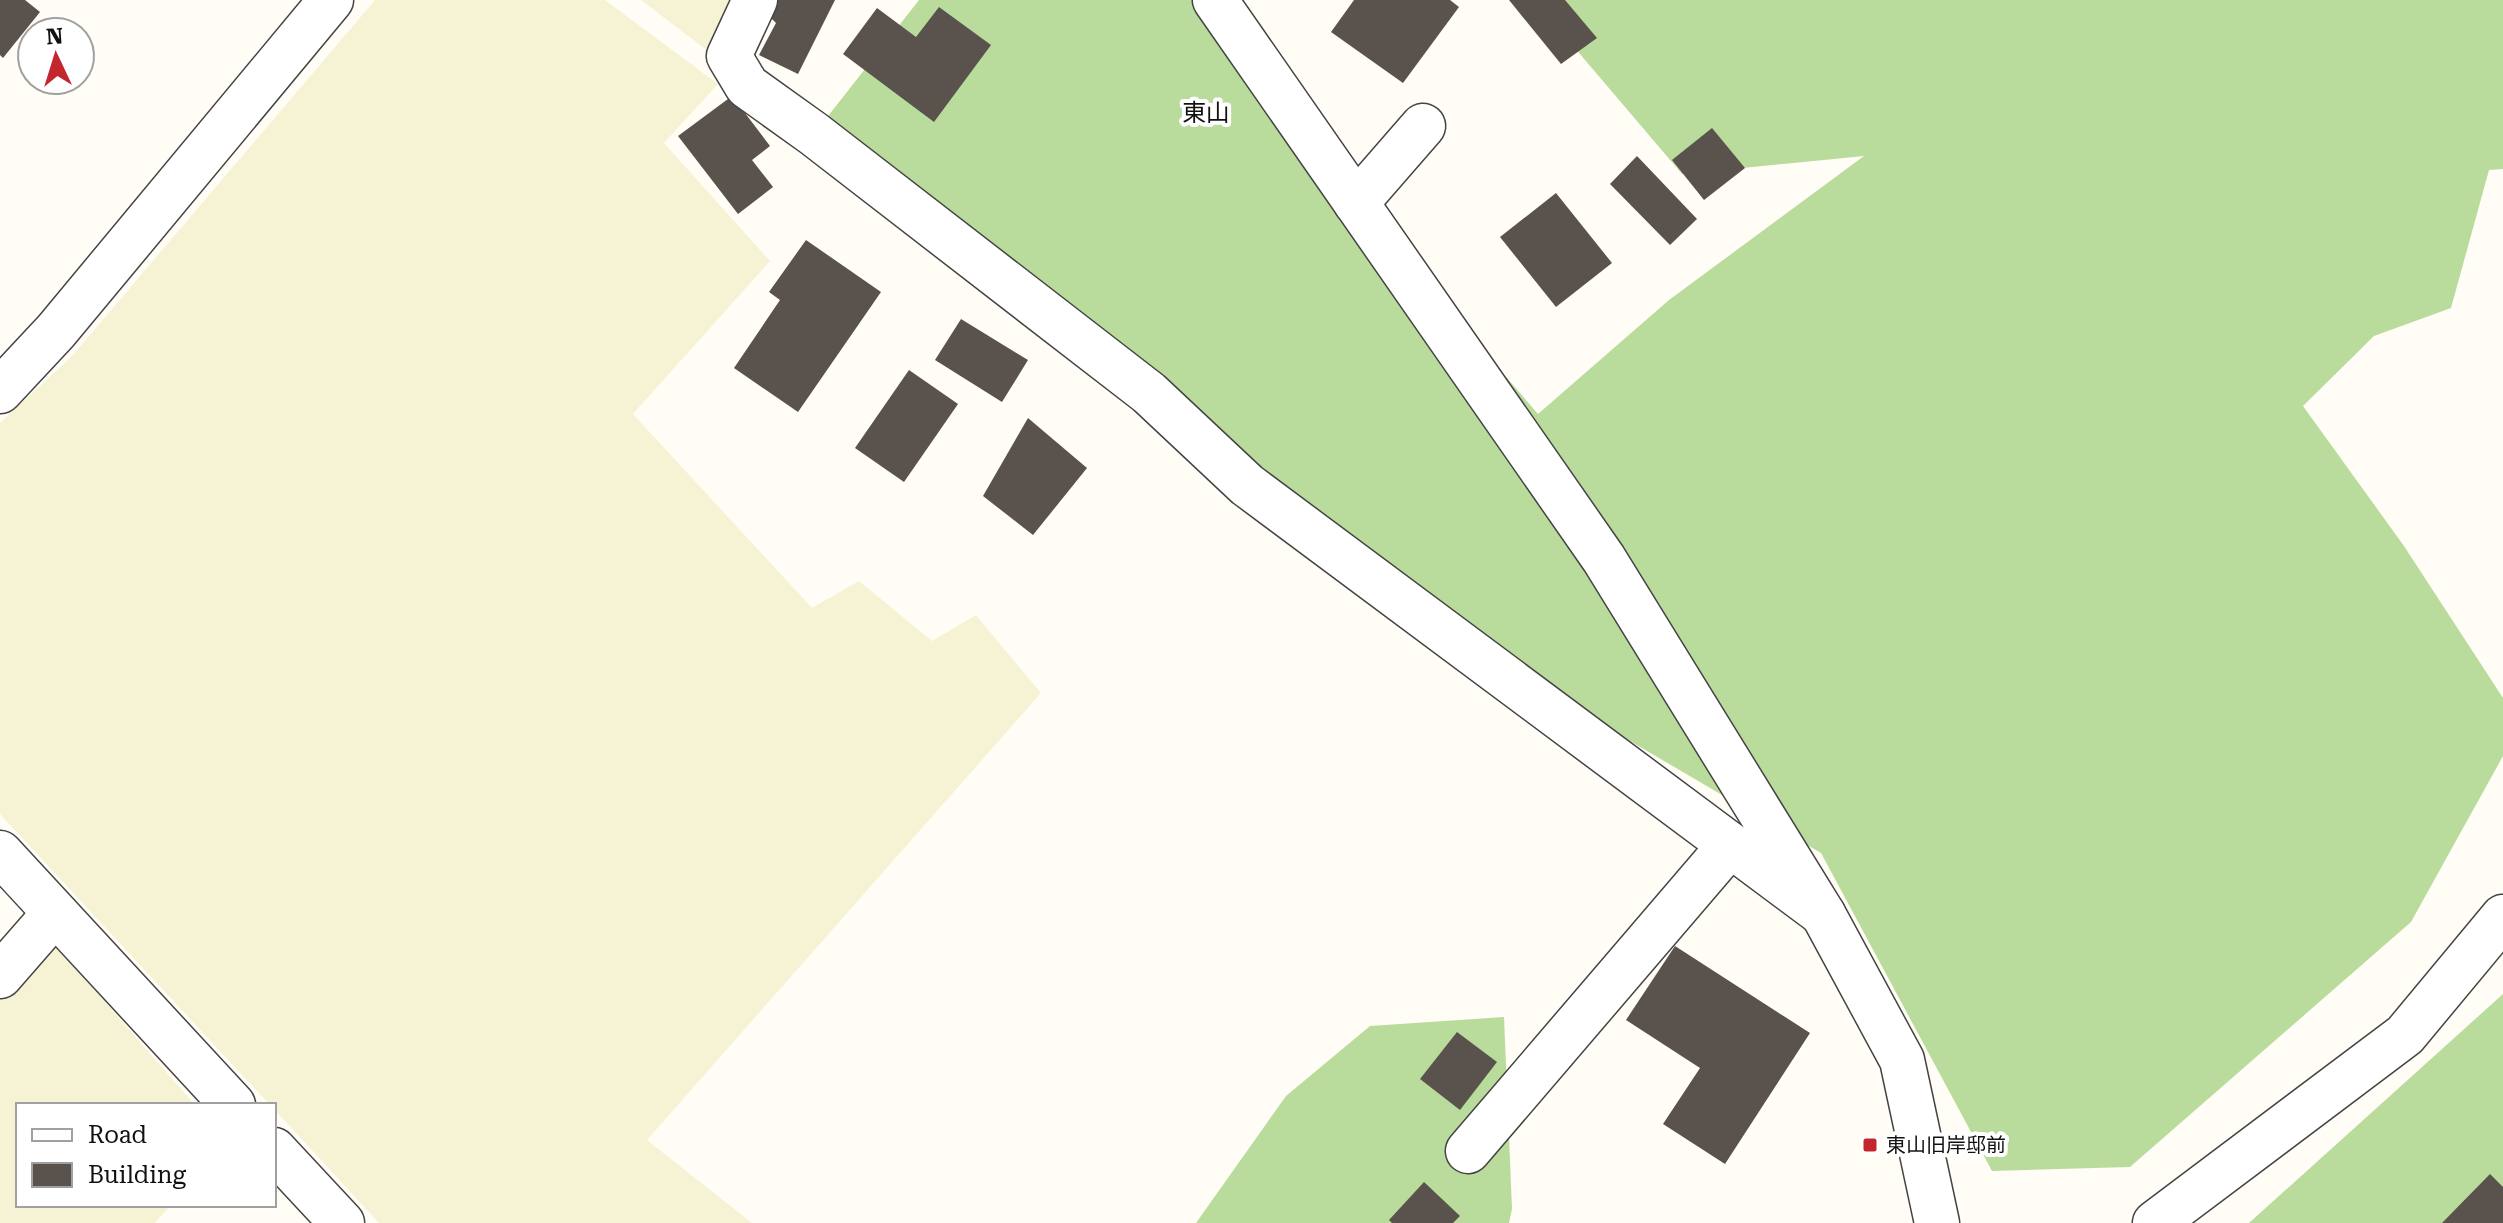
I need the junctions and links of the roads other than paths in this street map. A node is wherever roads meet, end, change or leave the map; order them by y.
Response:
1 (331, 0) edge
2 (755, 0) edge
3 (1215, 0) edge
4 (1423, 126) dead end
5 (1356, 203) junction
6 (4, 380) edge
7 (1730, 845) junction
8 (0, 853) edge
9 (55, 913) junction
10 (1823, 914) junction
11 (2503, 917) edge
12 (0, 976) edge
13 (231, 1103) edge
14 (1468, 1151) dead end
15 (276, 1152) edge
16 (342, 1223) edge
17 (1937, 1223) edge
18 (2155, 1223) edge

1 - 6 street
2 - 7 street
3 - 5 street
4 - 5 street
5 - 10 street
7 - 10 street
7 - 14 street
8 - 9 street
9 - 12 street
9 - 13 street
10 - 17 street
11 - 18 street
15 - 16 street

